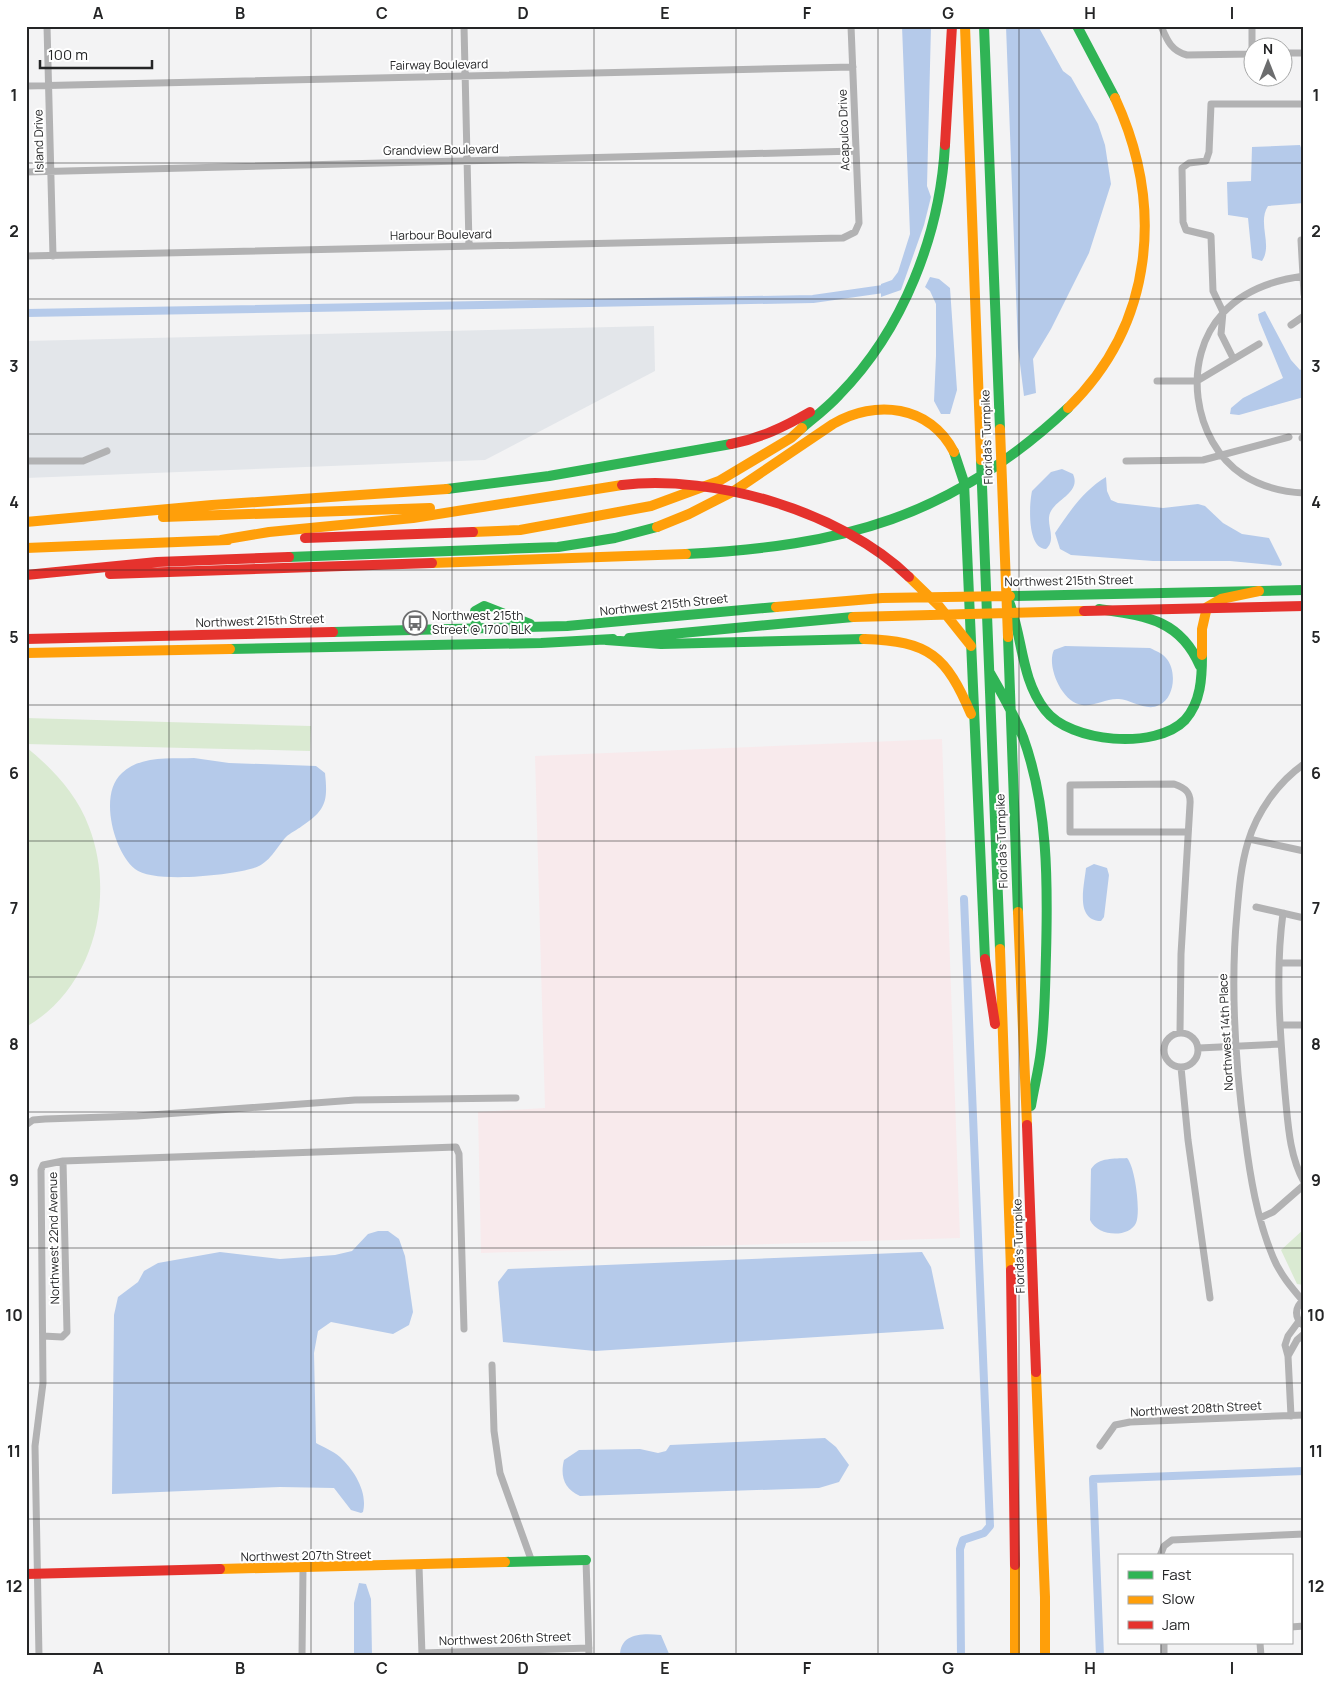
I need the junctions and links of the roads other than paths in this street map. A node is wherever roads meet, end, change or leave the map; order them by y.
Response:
1 (47, 26) edge
2 (464, 26) edge
3 (851, 26) edge
4 (952, 26) edge
5 (965, 26) edge
6 (984, 26) edge
7 (1077, 26) edge
8 (1161, 26) edge
9 (1242, 54) edge
10 (853, 67) junction
11 (465, 75) junction
12 (26, 86) edge
13 (49, 86) junction
14 (1304, 104) edge
15 (856, 152) junction
16 (466, 161) junction
17 (50, 171) junction
18 (26, 172) edge
19 (855, 232) joint
20 (1302, 240) edge
21 (469, 245) junction
22 (26, 256) edge
23 (53, 256) junction
24 (1303, 276) edge
25 (1304, 294) edge
26 (897, 312) junction
27 (1224, 312) junction
28 (1304, 316) edge
29 (1291, 325) dead end
30 (1259, 344) dead end
31 (1233, 358) junction
32 (1157, 381) dead end
33 (1197, 381) junction
34 (1289, 437) dead end
35 (107, 451) dead end
36 (1223, 456) junction
37 (26, 461) edge
38 (1126, 461) dead end
39 (1304, 493) edge
40 (497, 504) junction
41 (26, 522) edge
42 (221, 540) junction
43 (26, 548) edge
44 (26, 576) edge
45 (1304, 590) edge
46 (1259, 591) junction
47 (1005, 592) junction
48 (1304, 606) edge
49 (1207, 608) junction
50 (1098, 609) junction
51 (539, 626) junction
52 (476, 628) junction
53 (26, 639) edge
54 (606, 640) junction
55 (26, 653) edge
56 (1202, 670) junction
57 (974, 723) junction
58 (1301, 765) edge
59 (1188, 832) junction
60 (1249, 839) junction
61 (1304, 851) edge
62 (1256, 907) dead end
63 (1283, 913) junction
64 (1304, 918) edge
65 (1279, 963) junction
66 (1304, 963) edge
67 (1280, 1025) junction
68 (1304, 1025) edge
69 (1180, 1032) junction
70 (1281, 1044) junction
71 (1236, 1046) junction
72 (1199, 1048) junction
73 (1181, 1067) junction
74 (1004, 1074) junction
75 (516, 1098) dead end
76 (26, 1125) edge
77 (1027, 1125) junction
78 (64, 1161) junction
79 (1304, 1184) edge
80 (1260, 1218) junction
81 (1210, 1298) dead end
82 (1303, 1300) edge
83 (1301, 1323) edge
84 (464, 1329) dead end
85 (1304, 1334) edge
86 (43, 1336) junction
87 (1288, 1356) junction
88 (492, 1365) dead end
89 (1304, 1415) edge
90 (1291, 1416) junction
91 (1100, 1446) dead end
92 (1304, 1534) edge
93 (1161, 1554) edge
94 (586, 1560) joint
95 (532, 1562) junction
96 (419, 1566) junction
97 (303, 1568) junction
98 (31, 1574) edge
99 (1045, 1597) junction
100 (589, 1648) junction
101 (506, 1653) edge
102 (422, 1654) edge
103 (38, 1656) edge
104 (302, 1656) edge
105 (589, 1656) edge
106 (1015, 1656) edge
107 (1045, 1656) edge
108 (1050, 1656) edge

1 - 13 street, Island Drive
2 - 11 street
3 - 10 street, Acapulco Drive
4 - 26 main road
5 - 74 main road, Florida's Turnpike
6 - 47 main road, Florida's Turnpike
7 - 44 main road
8 - 9 street
10 - 11 street, Fairway Boulevard
10 - 15 street, Acapulco Drive
11 - 13 street, Fairway Boulevard
11 - 16 street
12 - 13 street, Fairway Boulevard
13 - 17 street, Island Drive
14 - 27 street
15 - 16 street, Grandview Boulevard
15 - 19 street, Acapulco Drive
16 - 17 street, Grandview Boulevard
16 - 21 street
17 - 18 street, Grandview Boulevard
17 - 23 street, Island Drive
19 - 21 street, Harbour Boulevard
20 - 24 street
21 - 23 street, Harbour Boulevard
22 - 23 street, Harbour Boulevard
24 - 25 street
24 - 27 street
26 - 41 main road
26 - 42 main road
27 - 31 street
27 - 33 street
28 - 29 street
30 - 31 street
31 - 33 street
32 - 33 street
33 - 36 street
34 - 36 street
35 - 37 street
36 - 38 street
36 - 39 street
40 - 41 main road
40 - 42 main road
40 - 77 main road
42 - 43 main road
44 - 57 main road
45 - 46 main road, Northwest 215th Street
46 - 49 main road
46 - 51 main road, Northwest 215th Street
47 - 56 main road
47 - 77 main road, Florida's Turnpike
48 - 49 main road
49 - 50 main road
49 - 56 main road
50 - 54 main road
50 - 56 main road
51 - 52 main road, Northwest 215th Street
51 - 52 main road
52 - 53 main road, Northwest 215th Street
54 - 55 main road
54 - 57 main road
57 - 74 main road
58 - 60 street, Northwest 14th Place
59 - 59 street
59 - 69 street
60 - 61 street
60 - 71 street, Northwest 14th Place
62 - 63 street
63 - 64 street
63 - 65 street
65 - 66 street
65 - 67 street
67 - 68 street
67 - 70 street
69 - 72 street
69 - 73 street
70 - 71 street
70 - 79 street
71 - 72 street
71 - 80 street, Northwest 14th Place
72 - 73 street
73 - 81 street
74 - 106 main road, Florida's Turnpike
75 - 76 street
77 - 99 main road, Florida's Turnpike
78 - 84 street
78 - 86 street, Northwest 22nd Avenue
78 - 86 street, Northwest 22nd Avenue
79 - 80 street
80 - 82 street, Northwest 14th Place
82 - 83 street, Northwest 14th Place
83 - 87 street, Northwest 14th Place
85 - 87 street
86 - 98 street, Northwest 22nd Avenue
87 - 90 street, Northwest 14th Place
88 - 95 street
89 - 90 street, Northwest 208th Street
90 - 91 street, Northwest 208th Street
92 - 93 street
94 - 95 main road, Northwest 207th Street
94 - 100 street
95 - 96 main road, Northwest 207th Street
96 - 97 main road, Northwest 207th Street
96 - 102 street
97 - 98 main road, Northwest 207th Street
97 - 104 street
98 - 103 street, Northwest 22nd Avenue
99 - 107 main road, Florida's Turnpike
99 - 108 main road
100 - 101 street, Northwest 206th Street
100 - 105 street
101 - 102 street, Northwest 206th Street

